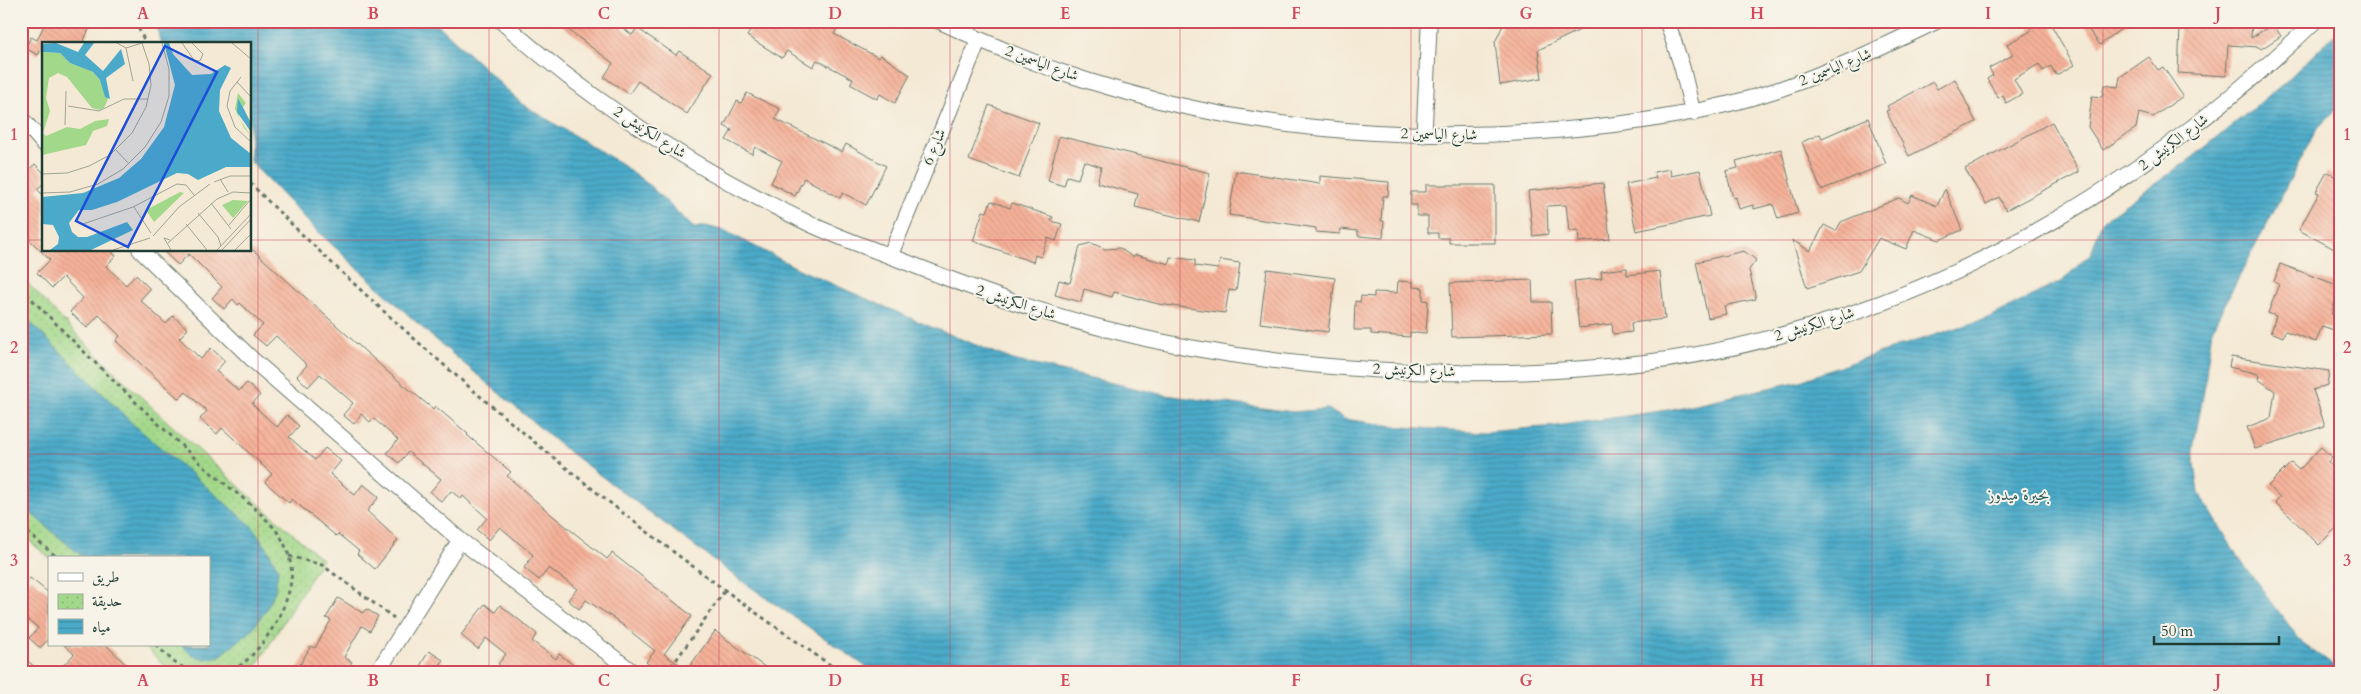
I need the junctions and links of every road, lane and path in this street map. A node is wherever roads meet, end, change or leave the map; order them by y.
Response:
1 (135, 21) edge
2 (501, 21) edge
3 (939, 21) edge
4 (1667, 21) edge
5 (1937, 21) edge
6 (2315, 21) edge
7 (1429, 28) dead end
8 (979, 39) junction
9 (145, 42) edge
10 (1693, 113) junction
11 (21, 118) edge
12 (1424, 135) junction
13 (42, 142) edge
14 (251, 184) edge
15 (141, 251) edge
16 (890, 256) junction
17 (21, 288) edge
18 (21, 527) edge
19 (460, 540) junction
20 (56, 556) edge
21 (289, 556) junction
22 (726, 589) junction
23 (405, 626) junction
24 (157, 646) edge
25 (21, 666) edge
26 (29, 673) edge
27 (193, 673) edge
28 (227, 673) edge
29 (377, 673) edge
30 (634, 673) edge
31 (667, 673) edge
32 (842, 673) edge

1 - 9 path
2 - 16 street, شارع الكرنيش 2
3 - 8 street, شارع الياسمين 2
4 - 10 street
5 - 10 street, شارع الياسمين 2
6 - 16 street, شارع الكرنيش 2
7 - 12 street
8 - 12 street, شارع الياسمين 2
8 - 16 street, شارع 6
10 - 12 street, شارع الياسمين 2
11 - 13 street
14 - 22 path
15 - 19 street
17 - 21 path
18 - 20 path
19 - 23 street
19 - 30 street
21 - 23 path
21 - 28 path
22 - 31 path
22 - 32 path
23 - 29 street
24 - 27 path
25 - 26 street

